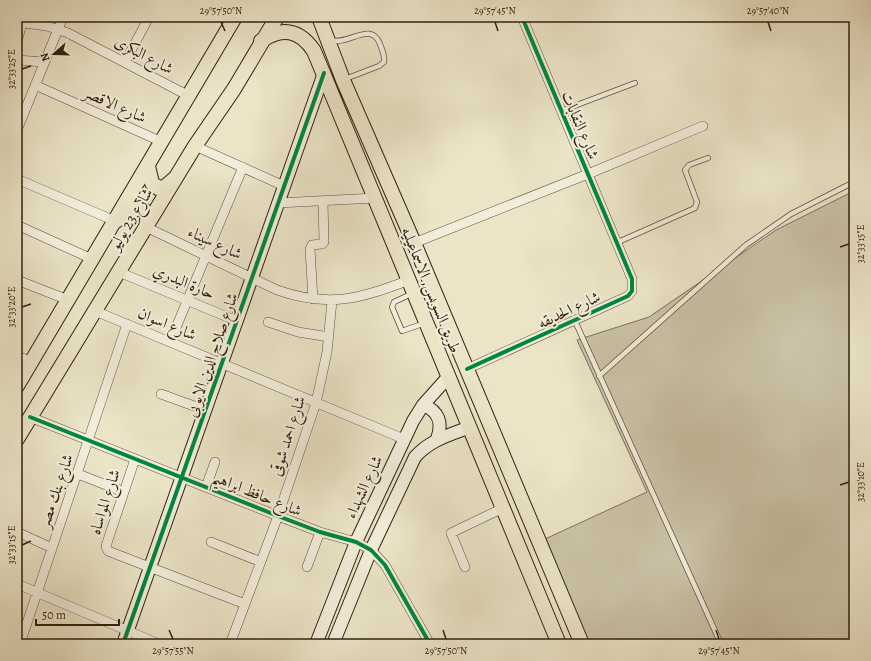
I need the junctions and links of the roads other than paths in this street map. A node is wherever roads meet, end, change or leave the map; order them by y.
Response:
1 (63, 17) edge
2 (149, 17) edge
3 (236, 17) edge
4 (277, 17) edge
5 (319, 17) edge
6 (522, 17) edge
7 (20, 22) edge
8 (58, 29) junction
9 (323, 32) junction
10 (261, 41) junction
11 (17, 42) edge
12 (308, 42) junction
13 (17, 60) edge
14 (44, 62) junction
15 (125, 62) junction
16 (324, 73) junction
17 (343, 80) junction
18 (635, 83) dead end
19 (35, 85) junction
20 (189, 96) junction
21 (561, 111) junction
22 (703, 126) dead end
23 (17, 130) edge
24 (162, 142) junction
25 (195, 146) junction
26 (708, 158) dead end
27 (148, 166) junction
28 (243, 167) junction
29 (588, 174) junction
30 (176, 178) junction
31 (17, 179) edge
32 (854, 182) edge
33 (284, 186) junction
34 (375, 198) junction
35 (323, 201) junction
36 (278, 204) junction
37 (115, 221) junction
38 (17, 225) edge
39 (146, 227) junction
40 (414, 243) junction
41 (616, 243) junction
42 (206, 256) junction
43 (92, 259) junction
44 (119, 272) junction
45 (252, 278) junction
46 (17, 280) edge
47 (412, 286) junction
48 (313, 299) junction
49 (68, 300) junction
50 (187, 300) junction
51 (332, 301) junction
52 (95, 311) junction
53 (237, 321) junction
54 (575, 321) junction
55 (268, 322) dead end
56 (426, 322) junction
57 (127, 324) junction
58 (329, 337) junction
59 (170, 342) junction
60 (17, 356) edge
61 (32, 362) junction
62 (222, 363) junction
63 (466, 369) junction
64 (448, 376) junction
65 (599, 376) junction
66 (17, 386) edge
67 (161, 394) dead end
68 (316, 403) junction
69 (423, 405) junction
70 (205, 410) junction
71 (30, 417) junction
72 (470, 427) junction
73 (17, 439) edge
74 (404, 439) junction
75 (437, 439) junction
76 (89, 441) junction
77 (134, 459) junction
78 (215, 462) dead end
79 (78, 474) junction
80 (181, 477) junction
81 (206, 487) junction
82 (124, 492) junction
83 (503, 508) junction
84 (278, 516) junction
85 (854, 519) edge
86 (17, 532) edge
87 (320, 532) junction
88 (212, 542) dead end
89 (356, 542) junction
90 (52, 548) junction
91 (371, 550) junction
92 (261, 562) junction
93 (150, 567) junction
94 (307, 567) dead end
95 (465, 567) dead end
96 (854, 580) edge
97 (17, 584) edge
98 (37, 593) junction
99 (245, 604) junction
100 (128, 631) junction
101 (555, 643) edge
102 (20, 644) edge
103 (124, 644) edge
104 (159, 644) edge
105 (230, 644) edge
106 (316, 644) edge
107 (333, 644) edge
108 (430, 644) edge
109 (582, 644) edge
110 (721, 644) edge

1 - 8 street
2 - 15 street
3 - 20 main road, شارع 23 يوليو
4 - 10 main road, شارع 23 يوليو
5 - 9 main road, طريق السويس, الاسماعيليه
6 - 21 street, شارع النقابات
7 - 8 street, شارع البكرى
7 - 11 street
8 - 14 street
8 - 15 street, شارع البكرى
9 - 12 main road
9 - 17 main road, طريق السويس, الاسماعيليه
9 - 17 lane
10 - 12 main road
10 - 25 main road, شارع 23 يوليو
12 - 16 main road, طريق السويس, الاسماعيليه
13 - 14 street
14 - 19 street
15 - 20 street, شارع البكرى
16 - 33 street, شارع صلاح الدين الايوبى
16 - 34 main road, طريق السويس, الاسماعيليه
17 - 40 main road, طريق السويس, الاسماعيليه
18 - 21 lane
19 - 23 street
19 - 24 street, شارع الاقصر
20 - 24 main road, شارع 23 يوليو
21 - 29 street, شارع النقابات
22 - 29 street
24 - 27 main road, شارع 23 يوليو
25 - 28 street
25 - 30 main road, شارع 23 يوليو
26 - 41 lane
27 - 30 main road
27 - 37 main road, شارع 23 يوليو
28 - 33 street
28 - 42 street
29 - 40 street
29 - 41 street, شارع النقابات
30 - 39 main road, شارع 23 يوليو
31 - 37 street
32 - 65 lane
33 - 36 street, شارع صلاح الدين الايوبى
34 - 35 street
34 - 47 main road, طريق السويس, الاسماعيليه
35 - 36 street
35 - 48 street
36 - 45 street, شارع صلاح الدين الايوبى
37 - 39 main road
37 - 43 main road, شارع 23 يوليو
38 - 43 street
39 - 42 street, شارع سيناء
39 - 44 main road, شارع 23 يوليو
40 - 63 main road, طريق السويس, الاسماعيليه
41 - 54 street, شارع الحديقه
42 - 45 street, شارع سيناء
42 - 50 street
43 - 49 main road, شارع 23 يوليو
44 - 50 street, حارة البدري
44 - 52 main road, شارع 23 يوليو
45 - 48 street, شارع سيناء
45 - 53 street, شارع صلاح الدين الايوبى
46 - 49 street
47 - 51 street, شارع سيناء
47 - 56 main road, طريق السويس, الاسماعيليه
47 - 56 lane
48 - 51 street, شارع سيناء
49 - 61 main road, شارع 23 يوليو
50 - 53 street, حارة البدري
50 - 59 street
51 - 58 street, شارع احمد شوقى
52 - 57 street, شارع اسوان
52 - 71 main road, شارع 23 يوليو
53 - 62 street, شارع صلاح الدين الايوبى
54 - 63 street, شارع الحديقه
54 - 65 lane
55 - 58 street
56 - 64 main road, طريق السويس, الاسماعيليه
57 - 59 street, شارع اسوان
57 - 76 street, شارع بنك مصر
58 - 68 street, شارع احمد شوقى
59 - 62 street, شارع اسوان
60 - 61 street
61 - 66 main road, شارع 23 يوليو
62 - 68 street, شارع اسوان
62 - 70 street, شارع صلاح الدين الايوبى
63 - 109 main road, طريق السويس, الاسماعيليه
64 - 69 street, شارع الشهداء
64 - 72 main road, طريق السويس, الاسماعيليه
65 - 110 lane
67 - 70 street
68 - 74 street, شارع اسوان
68 - 84 street, شارع احمد شوقى
69 - 74 street, شارع الشهداء
69 - 75 street
70 - 80 street, شارع صلاح الدين الايوبى
71 - 73 main road, شارع 23 يوليو
71 - 76 street, شارع حافظ ابراهيم
72 - 75 street, شارع الشهداء
72 - 83 main road, طريق السويس, الاسماعيليه
74 - 89 street, شارع الشهداء
75 - 91 street, شارع الشهداء
76 - 77 street, شارع حافظ ابراهيم
76 - 79 street, شارع بنك مصر
77 - 80 street, شارع حافظ ابراهيم
77 - 82 street, شارع المواساه
78 - 81 street
79 - 82 street
79 - 90 street, شارع بنك مصر
80 - 81 street, شارع حافظ ابراهيم
80 - 93 street, شارع صلاح الدين الايوبى
81 - 84 street, شارع حافظ ابراهيم
82 - 93 street, شارع المواساه
83 - 95 street
83 - 101 main road, طريق السويس, الاسماعيليه
84 - 87 street, شارع حافظ ابراهيم
84 - 92 street, شارع احمد شوقى
85 - 96 lane
86 - 90 street
87 - 89 street, شارع حافظ ابراهيم
87 - 94 street
88 - 92 street
89 - 91 street, شارع حافظ ابراهيم
89 - 106 street, شارع الشهداء
90 - 98 street, شارع بنك مصر
91 - 107 street, شارع الشهداء
91 - 108 street, شارع حافظ ابراهيم
92 - 99 street, شارع احمد شوقى
93 - 99 street, شارع المواساه
93 - 100 street, شارع صلاح الدين الايوبى
97 - 98 street
98 - 100 street
98 - 102 street, شارع بنك مصر
99 - 105 street, شارع احمد شوقى
100 - 103 street, شارع صلاح الدين الايوبى
100 - 104 street

